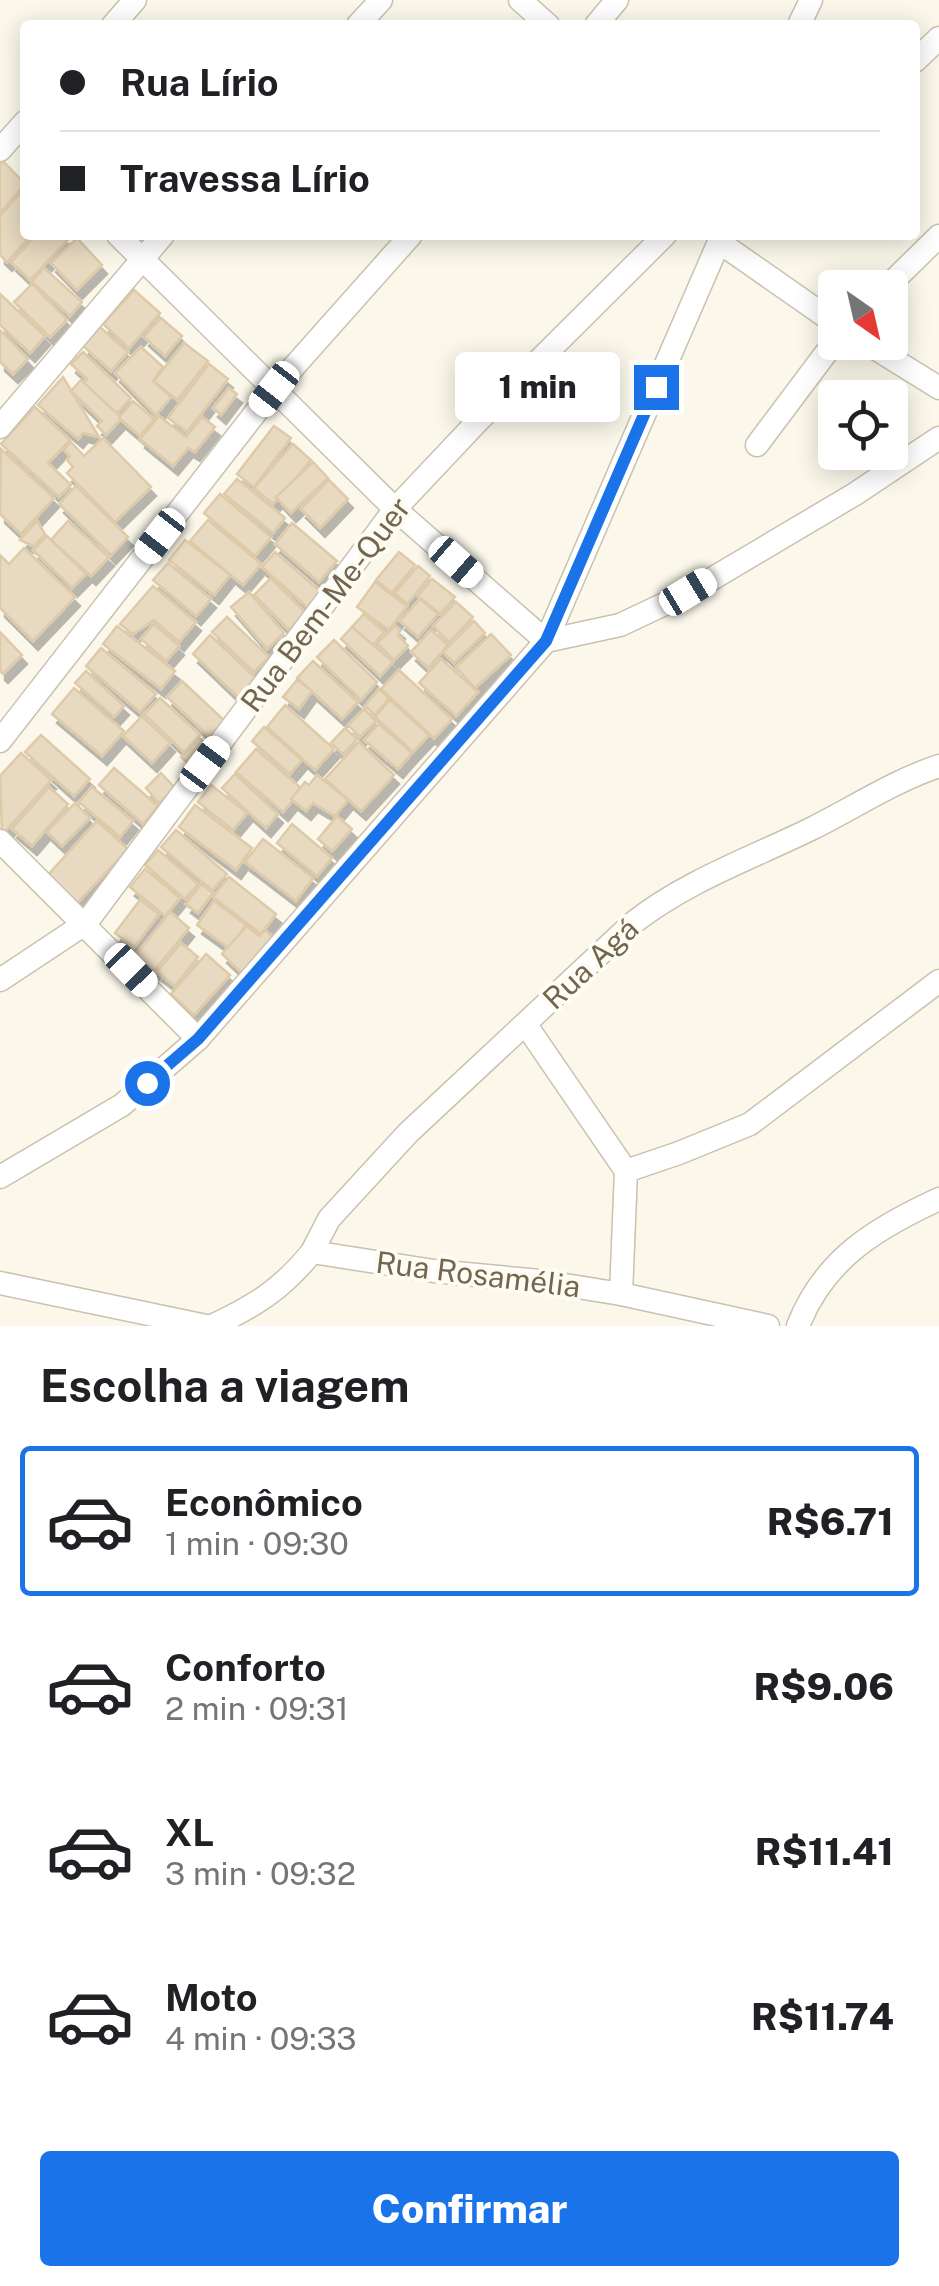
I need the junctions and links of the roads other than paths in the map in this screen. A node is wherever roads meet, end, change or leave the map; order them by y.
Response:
1 (136, 0) edge
2 (381, 0) edge
3 (520, 0) edge
4 (617, 0) edge
5 (118, 20) edge
6 (363, 20) edge
7 (542, 20) edge
8 (600, 20) edge
9 (939, 38) edge
10 (920, 57) edge
11 (939, 236) edge
12 (123, 240) edge
13 (159, 240) edge
14 (407, 240) edge
15 (660, 240) edge
16 (719, 240) edge
17 (723, 240) edge
18 (143, 259) junction
19 (904, 270) edge
20 (818, 311) edge
21 (821, 360) edge
22 (894, 360) edge
23 (939, 388) edge
24 (274, 389) junction
25 (0, 428) edge
26 (939, 438) edge
27 (757, 445) dead end
28 (396, 510) junction
29 (546, 641) junction
30 (0, 741) edge
31 (939, 766) edge
32 (0, 841) edge
33 (86, 923) junction
34 (0, 980) edge
35 (939, 981) edge
36 (526, 1025) junction
37 (198, 1039) junction
38 (626, 1171) junction
39 (0, 1176) edge
40 (939, 1199) edge
41 (312, 1252) junction
42 (0, 1283) edge
43 (621, 1294) junction
44 (209, 1326) edge
45 (768, 1326) edge
46 (798, 1326) edge

1 - 5 street
2 - 6 street
3 - 7 street
4 - 8 street
9 - 10 street
11 - 19 street
12 - 18 street
13 - 18 street
14 - 24 street
15 - 28 street, Rua Bem-Me-Quer
16 - 29 street
17 - 20 street
18 - 24 street
18 - 25 street
21 - 27 street
22 - 23 street
24 - 28 street
24 - 30 street
26 - 29 street
28 - 29 street
28 - 33 street, Rua Bem-Me-Quer
29 - 37 street
31 - 36 street, Rua Agá
32 - 33 street
33 - 34 street, Rua Bem-Me-Quer
33 - 37 street
35 - 38 street
36 - 38 street
36 - 41 street, Rua Agá
37 - 39 street
38 - 43 street
40 - 46 street
41 - 43 street, Rua Rosamélia
41 - 44 street
42 - 44 street
43 - 45 street, Rua Rosamélia

